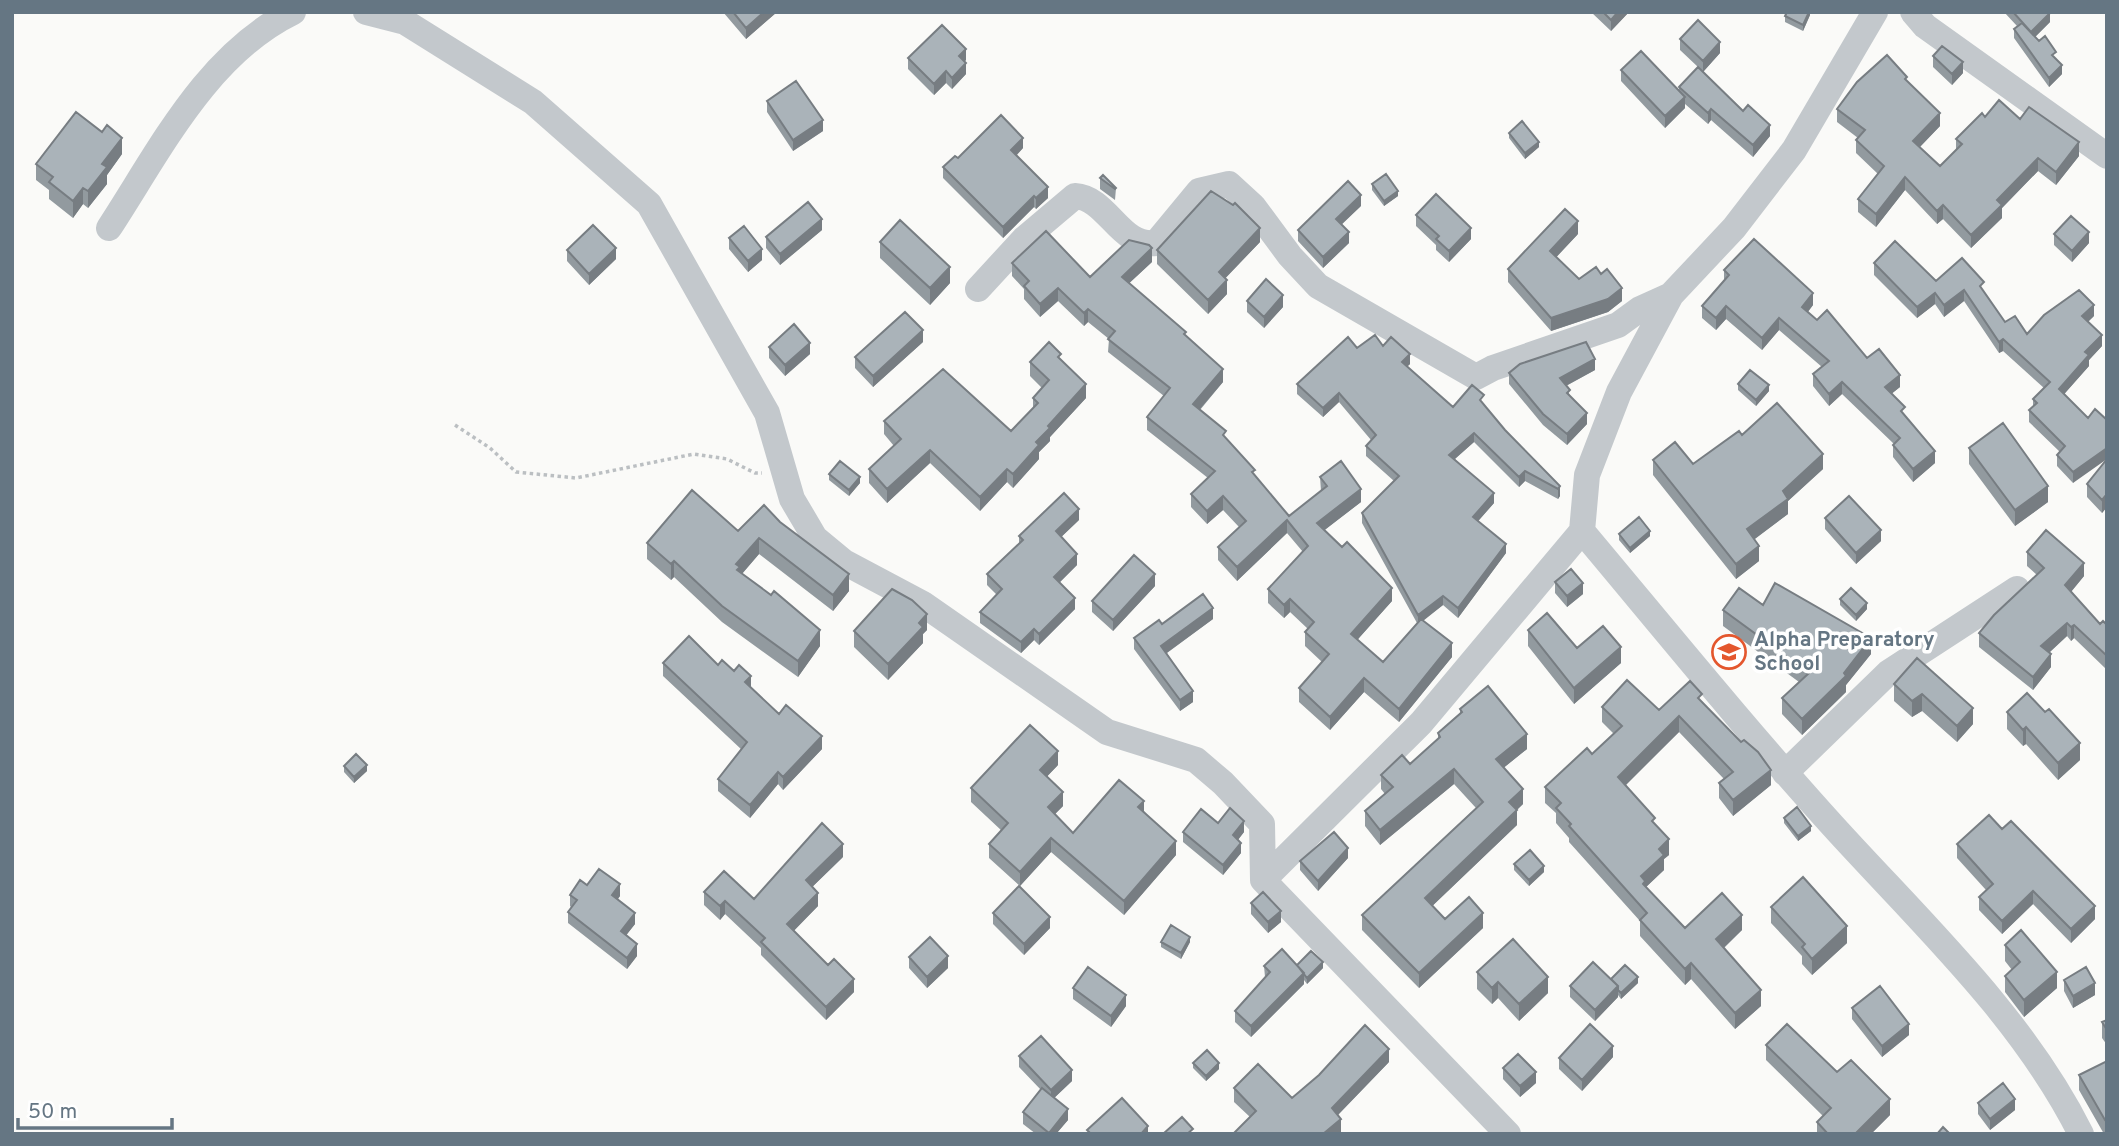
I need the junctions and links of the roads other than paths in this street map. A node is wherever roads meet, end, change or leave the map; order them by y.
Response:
1 (293, 12) edge
2 (366, 12) edge
3 (1875, 12) edge
4 (1913, 12) edge
5 (2107, 156) edge
6 (109, 228) dead end
7 (978, 289) dead end
8 (1671, 295) junction
9 (1582, 531) junction
10 (2018, 589) edge
11 (1785, 773) junction
12 (1264, 880) junction
13 (1508, 1134) edge
14 (2081, 1134) edge

1 - 6 street
2 - 12 street
3 - 8 street
4 - 5 street
7 - 8 street
8 - 9 street
9 - 11 street
9 - 12 street
10 - 11 street
11 - 14 street
12 - 13 street

